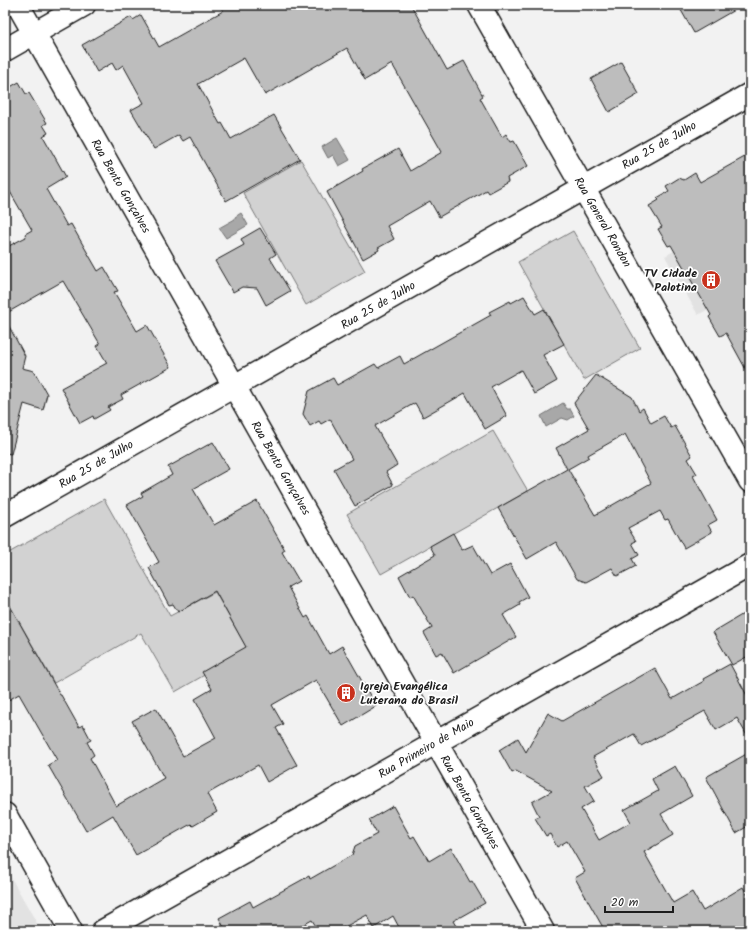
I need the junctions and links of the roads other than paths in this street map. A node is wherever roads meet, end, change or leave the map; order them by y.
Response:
1 (18, 5) edge
2 (84, 5) edge
3 (479, 5) edge
4 (34, 34) junction
5 (5, 50) edge
6 (750, 94) edge
7 (583, 188) junction
8 (234, 386) junction
9 (750, 481) edge
10 (5, 516) edge
11 (750, 565) edge
12 (436, 742) junction
13 (5, 814) edge
14 (71, 931) edge
15 (103, 931) edge
16 (543, 931) edge

1 - 4 street, Rua Bento Gonçalves
2 - 4 street
3 - 7 street, Rua General Rondon
4 - 5 street
4 - 8 street, Rua Bento Gonçalves
6 - 7 street, Rua 25 de Julho
7 - 8 street, Rua 25 de Julho
7 - 9 street, Rua General Rondon
8 - 10 street, Rua 25 de Julho
8 - 12 street, Rua Bento Gonçalves
11 - 12 street, Rua Primeiro de Maio
12 - 15 street, Rua Primeiro de Maio
12 - 16 street, Rua Bento Gonçalves
13 - 14 street

